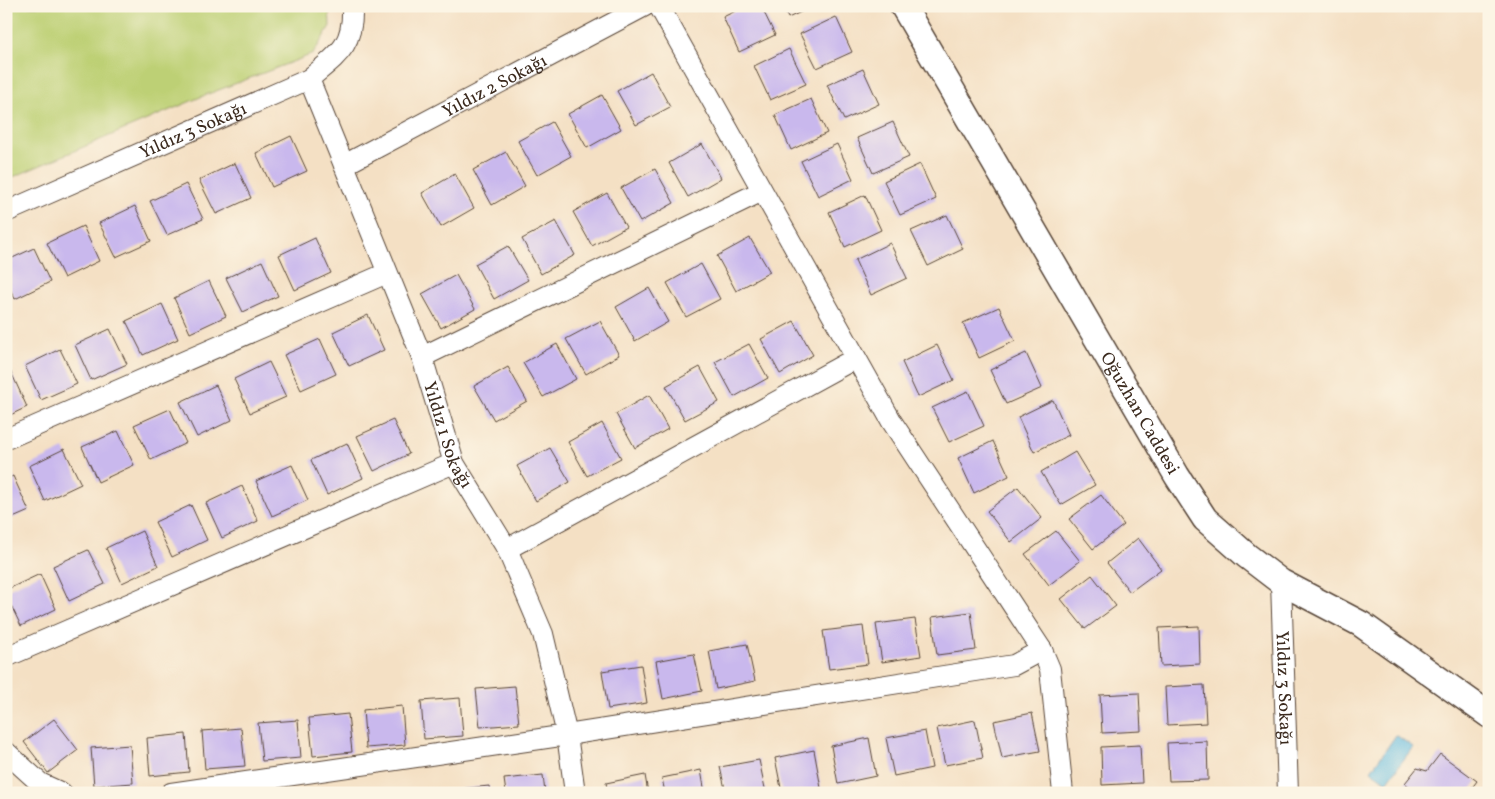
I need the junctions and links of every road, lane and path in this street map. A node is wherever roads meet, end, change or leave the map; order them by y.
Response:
1 (645, 6) edge
2 (659, 6) edge
3 (903, 6) edge
4 (353, 13) edge
5 (309, 79) junction
6 (344, 165) junction
7 (762, 191) junction
8 (6, 212) edge
9 (387, 273) junction
10 (422, 357) junction
11 (856, 358) junction
12 (6, 439) edge
13 (454, 463) junction
14 (507, 549) junction
15 (1281, 582) junction
16 (1042, 650) junction
17 (6, 657) edge
18 (1489, 715) edge
19 (567, 735) junction
20 (6, 752) edge
21 (62, 793) edge
22 (172, 793) edge
23 (575, 793) edge
24 (1063, 793) edge
25 (1288, 793) edge

1 - 6 street, Yıldız 2 Sokağı
2 - 7 street
3 - 15 street, Oğuzhan Caddesi
4 - 5 street, Yıldız 3 Sokağı
5 - 6 street, Yıldız 1 Sokağı
5 - 8 street, Yıldız 3 Sokağı
6 - 9 street, Yıldız 1 Sokağı
7 - 10 street
7 - 11 street
9 - 10 street, Yıldız 1 Sokağı
9 - 12 street
10 - 13 street, Yıldız 1 Sokağı
11 - 14 street
11 - 16 street
13 - 14 street, Yıldız 1 Sokağı
13 - 17 street
14 - 19 street, Yıldız 1 Sokağı
15 - 18 street, Oğuzhan Caddesi
15 - 25 street, Yıldız 3 Sokağı
16 - 19 street
16 - 24 street
19 - 22 street
19 - 23 street, Yıldız 1 Sokağı
20 - 21 street

